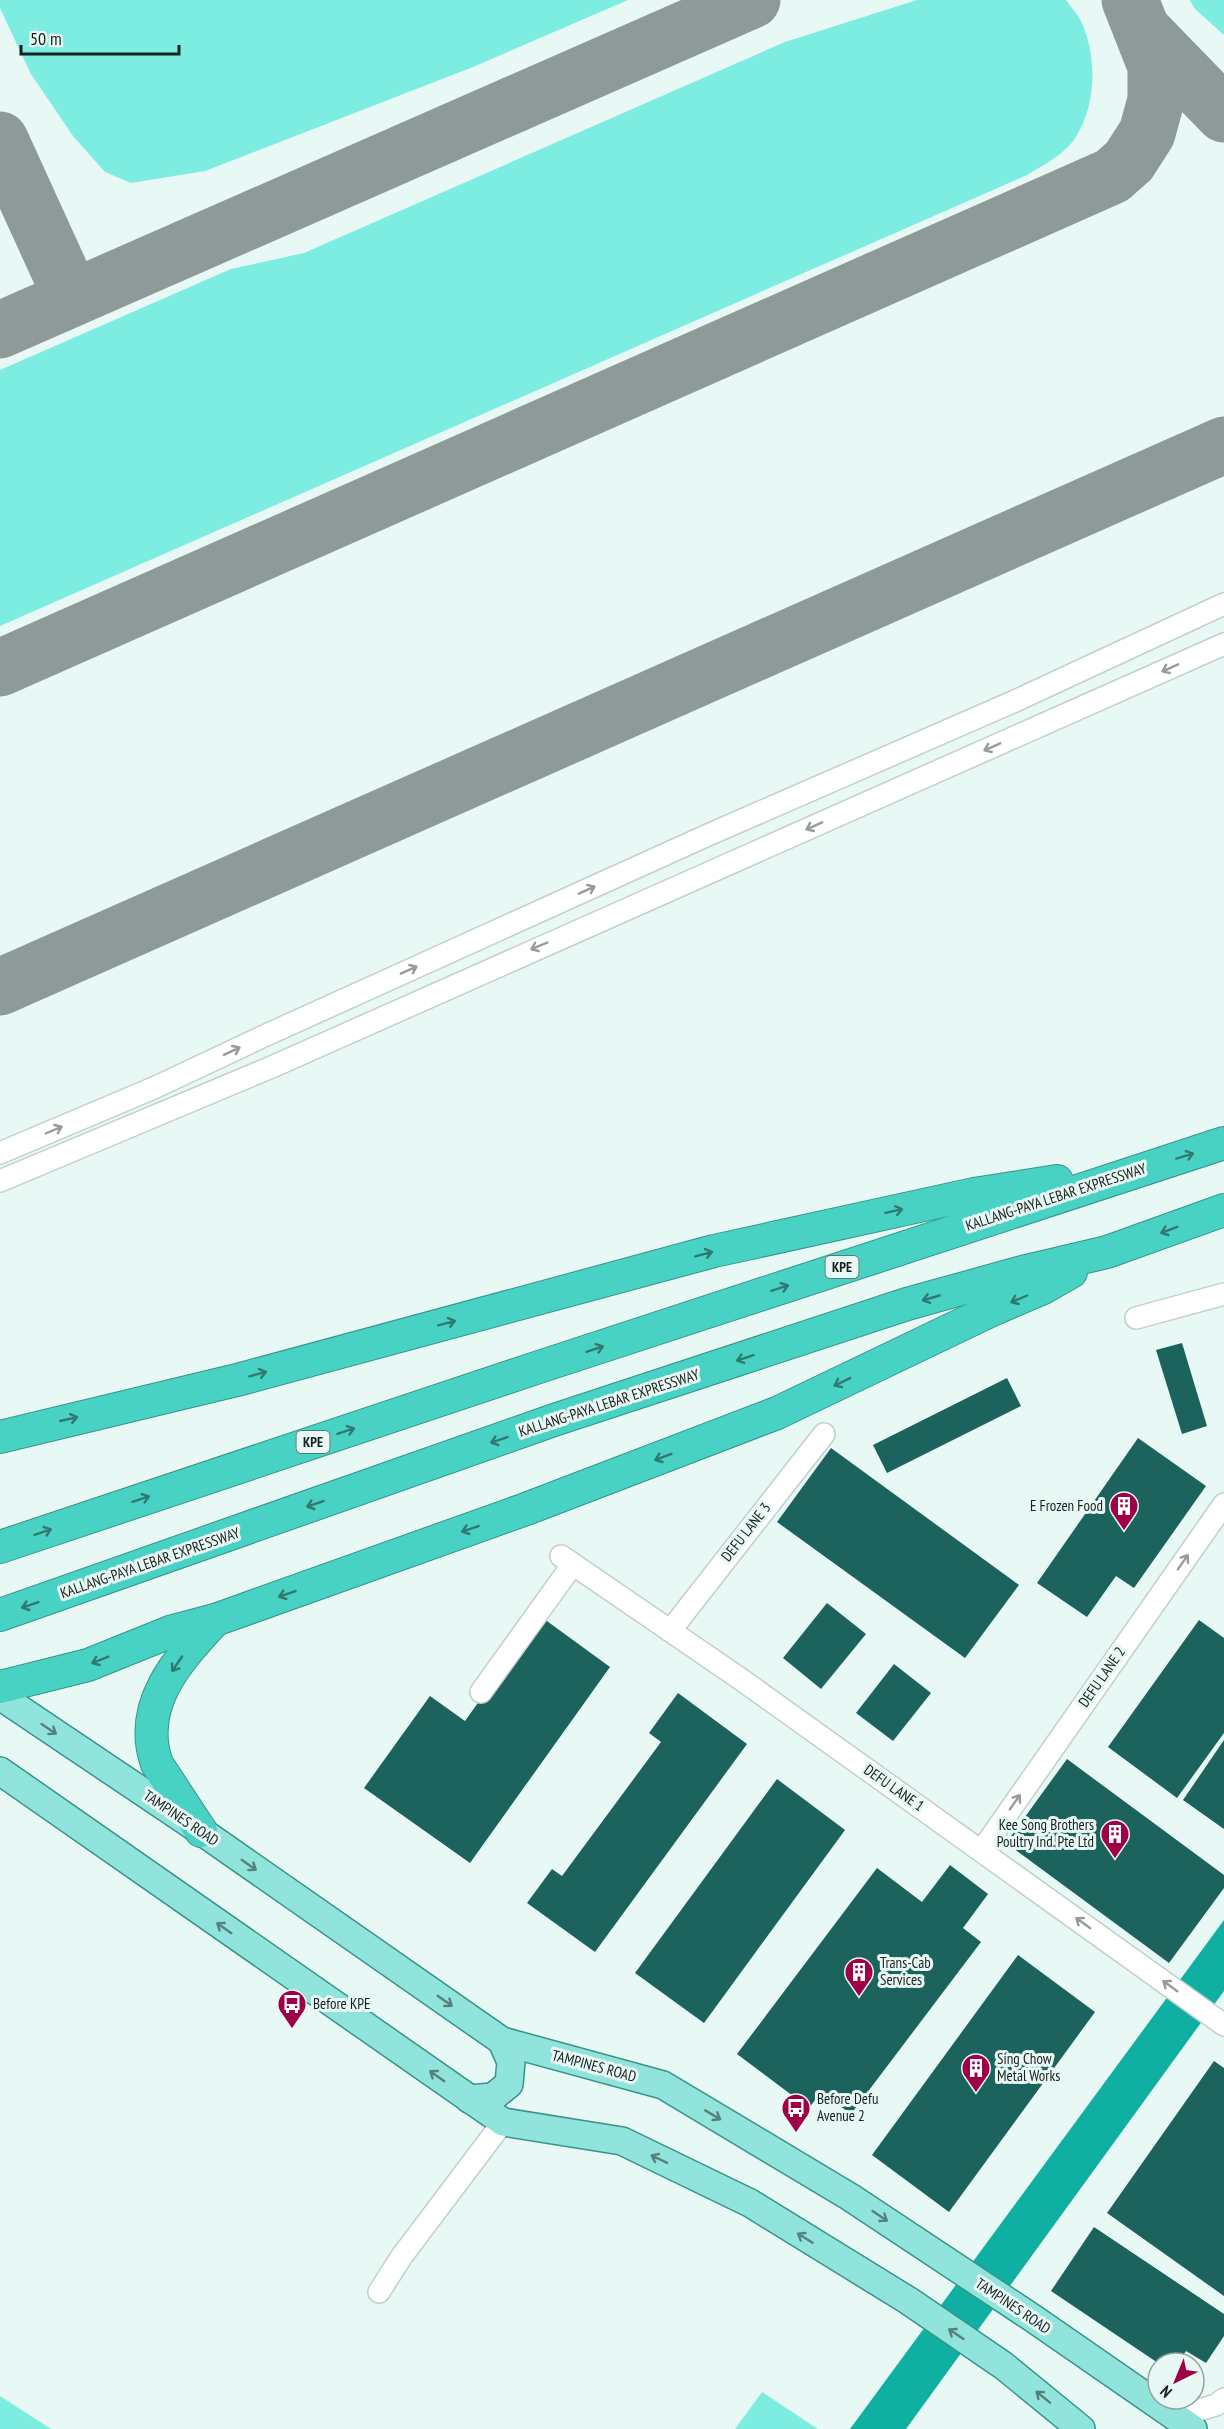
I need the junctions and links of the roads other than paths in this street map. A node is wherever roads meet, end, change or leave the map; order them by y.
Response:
1 (1224, 604) edge
2 (1224, 644) edge
3 (708, 835) junction
4 (720, 868) junction
5 (264, 1036) junction
6 (274, 1066) junction
7 (1224, 1143) edge
8 (0, 1153) edge
9 (1145, 1168) junction
10 (0, 1181) edge
11 (1224, 1210) edge
12 (1107, 1252) junction
13 (1224, 1294) edge
14 (1136, 1318) dead end
15 (824, 1434) dead end
16 (4, 1437) edge
17 (1224, 1504) edge
18 (0, 1547) edge
19 (0, 1615) edge
20 (215, 1620) junction
21 (670, 1631) junction
22 (0, 1687) edge
23 (481, 1692) dead end
24 (0, 1696) edge
25 (0, 1771) edge
26 (0, 1792) edge
27 (65, 1816) junction
28 (201, 1831) junction
29 (982, 1850) junction
30 (1217, 2020) edge
31 (502, 2041) junction
32 (469, 2099) junction
33 (503, 2122) junction
34 (379, 2292) dead end
35 (1224, 2399) edge
36 (1184, 2423) edge
37 (1081, 2429) edge

1 - 3 street
2 -> 4 street
3 - 4 street
5 -> 3 street
4 -> 6 street
5 - 6 street
8 -> 5 street
6 - 10 street
9 -> 7 highway, KALLANG-PAYA LEBAR EXPRESSWAY / KPE
16 -> 9 highway
18 -> 9 highway, KALLANG-PAYA LEBAR EXPRESSWAY / KPE
11 -> 12 highway, KALLANG-PAYA LEBAR EXPRESSWAY
12 -> 19 highway, KALLANG-PAYA LEBAR EXPRESSWAY
12 -> 20 highway
13 - 14 street
15 - 21 street, DEFU LANE 3
29 -> 17 street, DEFU LANE 2
20 -> 22 highway
20 -> 28 highway
21 - 23 street, DEFU LANE 1
21 - 29 street, DEFU LANE 1
24 -> 28 main road, TAMPINES ROAD
25 - 27 main road
26 - 27 main road
32 -> 27 main road
28 -> 31 main road, TAMPINES ROAD
30 -> 29 street, DEFU LANE 1
31 - 32 main road
31 -> 36 main road, TAMPINES ROAD
32 - 33 main road
33 - 34 street
37 -> 33 main road
35 - 36 street

